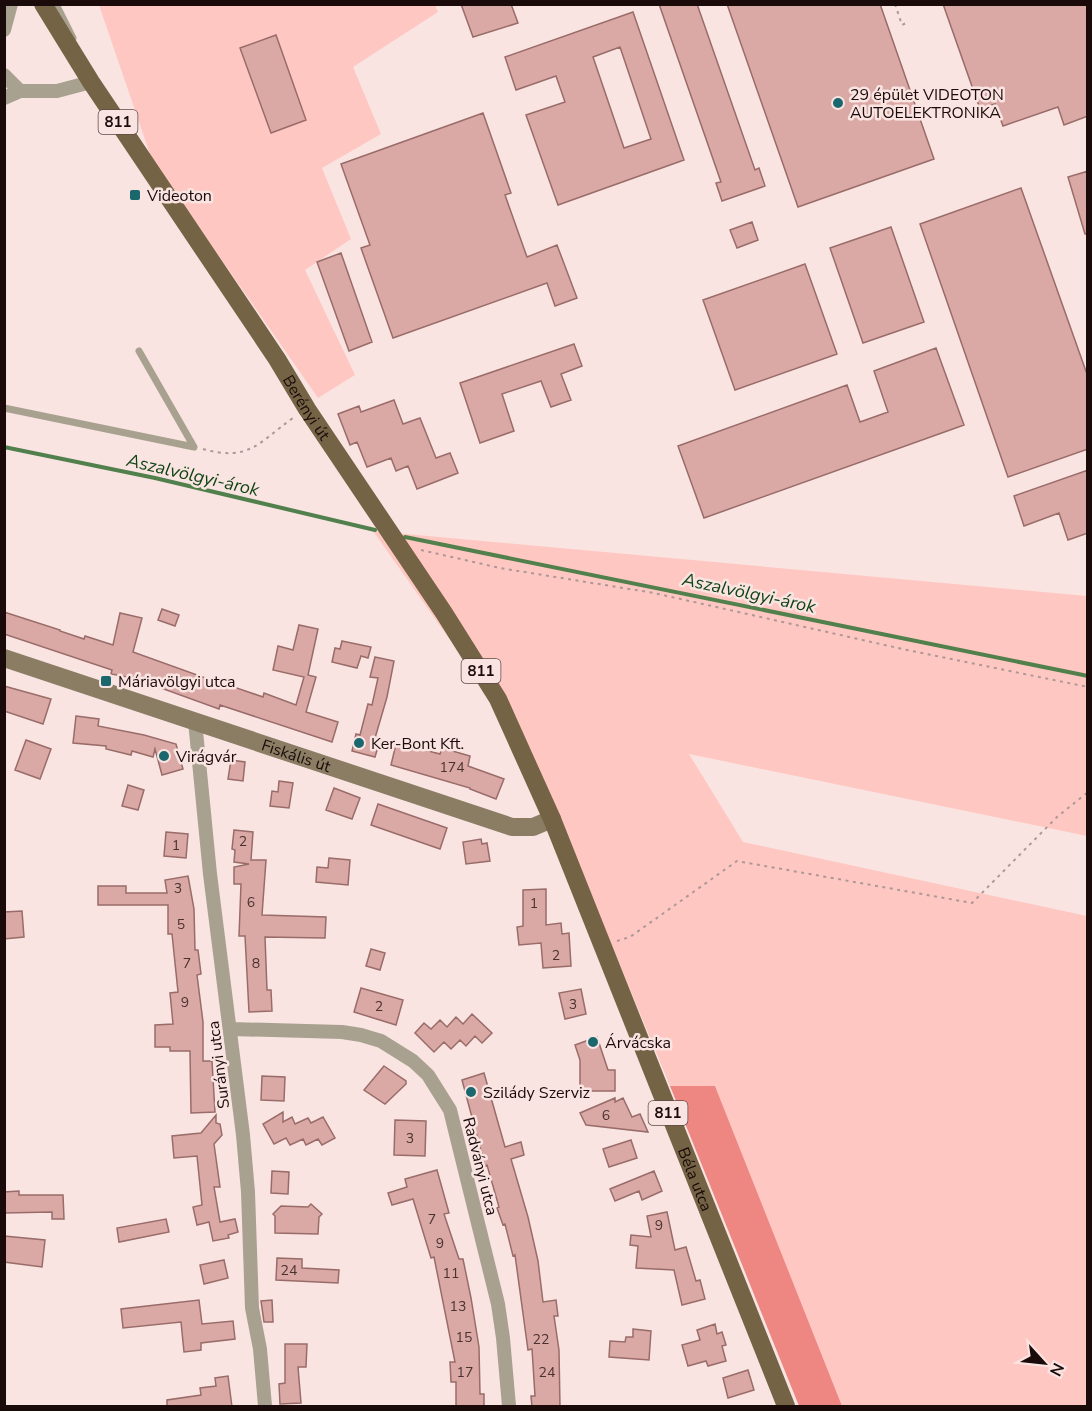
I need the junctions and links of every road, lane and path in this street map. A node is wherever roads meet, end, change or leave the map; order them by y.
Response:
1 (11, 4) edge
2 (43, 4) edge
3 (56, 4) edge
4 (895, 4) edge
5 (906, 22) dead end
6 (4, 30) edge
7 (4, 75) edge
8 (91, 82) junction
9 (20, 91) junction
10 (4, 98) edge
11 (139, 351) dead end
12 (4, 408) edge
13 (307, 408) junction
14 (194, 447) junction
15 (398, 544) junction
16 (4, 658) edge
17 (1088, 687) edge
18 (195, 721) junction
19 (1088, 792) edge
20 (552, 819) junction
21 (630, 937) dead end
22 (231, 1029) junction
23 (265, 1407) edge
24 (509, 1407) edge
25 (786, 1407) edge

1 - 6 street
2 - 8 main road, Berényi út / 811
3 - 8 lane
4 - 5 path
7 - 9 street
8 - 9 street
8 - 13 main road, Berényi út / 811
9 - 10 street
11 - 14 lane
12 - 14 lane
13 - 14 path
13 - 15 main road, Berényi út / 811
15 - 17 path
15 - 20 main road, Berényi út / 811
16 - 18 street, Fiskális út
18 - 20 street, Fiskális út
18 - 22 street, Surányi utca
19 - 21 path
20 - 25 main road, Béla utca / 811
22 - 23 street, Surányi utca
22 - 24 street, Radványi utca

